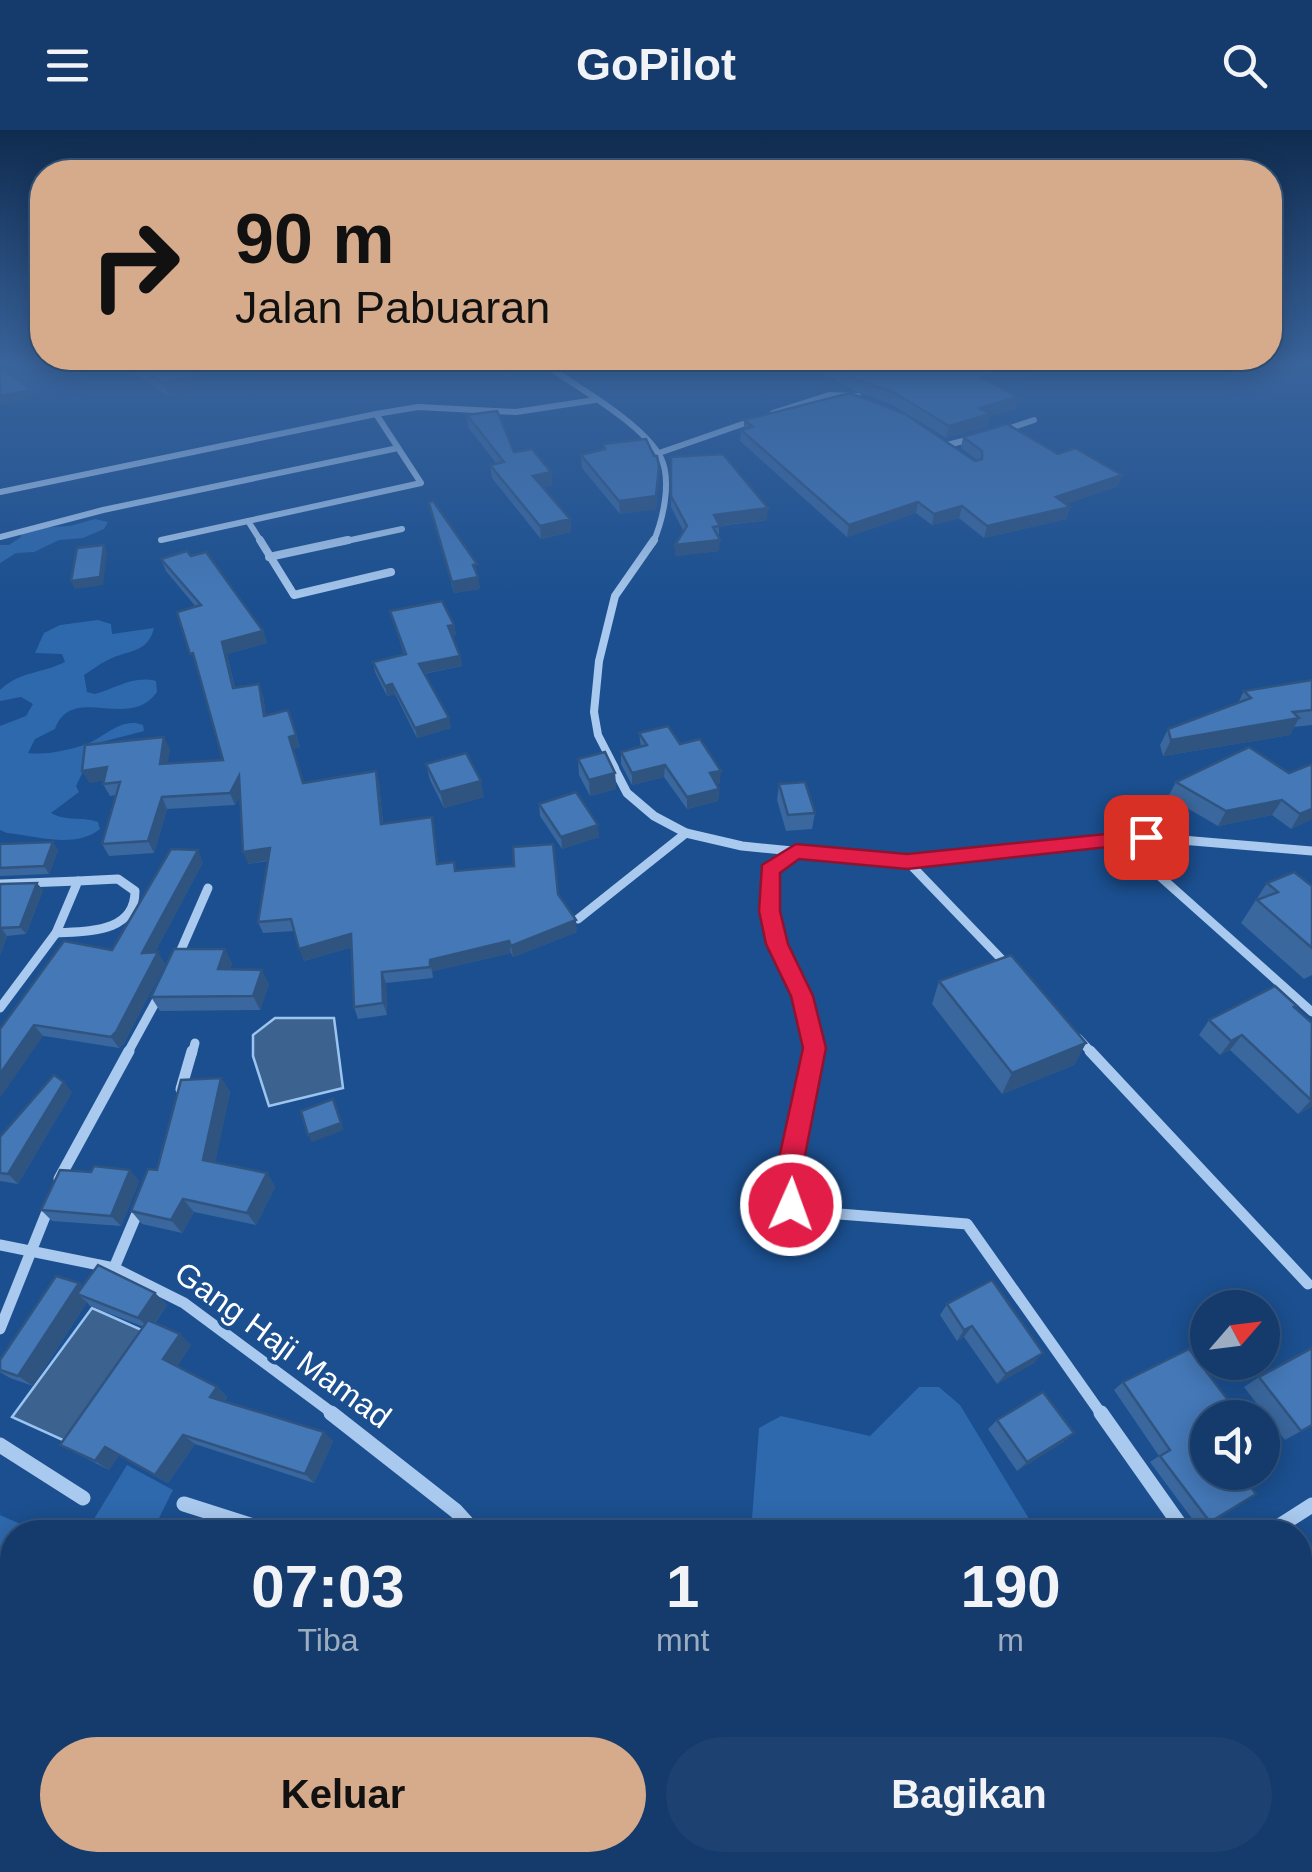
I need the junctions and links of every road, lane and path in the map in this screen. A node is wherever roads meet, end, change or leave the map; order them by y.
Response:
1 (230, 444) edge
2 (396, 444) edge
3 (649, 444) edge
4 (685, 444) edge
5 (948, 444) edge
6 (942, 446) joint
7 (398, 448) junction
8 (659, 453) junction
9 (958, 456) edge
10 (0, 492) edge
11 (248, 521) junction
12 (402, 528) dead end
13 (0, 537) edge
14 (161, 540) dead end
15 (269, 557) junction
16 (391, 572) dead end
17 (686, 832) junction
18 (1117, 838) junction
19 (1312, 850) edge
20 (796, 851) junction
21 (907, 862) junction
22 (78, 881) junction
23 (0, 884) edge
24 (208, 888) dead end
25 (578, 919) edge
26 (56, 934) junction
27 (171, 972) edge
28 (1026, 984) edge
29 (164, 986) edge
30 (0, 1007) edge
31 (1312, 1012) edge
32 (1065, 1025) edge
33 (195, 1043) dead end
34 (178, 1101) edge
35 (150, 1182) edge
36 (0, 1245) edge
37 (32, 1251) junction
38 (114, 1268) junction
39 (1308, 1284) dead end
40 (0, 1329) edge
41 (0, 1445) edge
42 (83, 1498) dead end
43 (184, 1504) dead end
44 (1312, 1505) edge
45 (234, 1520) edge
46 (464, 1520) edge
47 (1177, 1520) edge
48 (1289, 1520) edge

1 - 10 street
2 - 7 street
3 - 8 street
4 - 8 street
5 - 6 street
6 - 9 street
7 - 11 street
7 - 13 street
8 - 17 street
11 - 14 street
11 - 15 street
12 - 15 street
15 - 16 street
17 - 20 street
17 - 25 street
18 - 19 street
18 - 21 street
18 - 31 street
20 - 21 street
20 - 47 street
21 - 28 street
22 - 23 street
22 - 26 street
22 - 26 street
24 - 27 street
26 - 30 street
29 - 37 street
32 - 39 street
33 - 34 street
35 - 38 street
36 - 37 street, Gang Haji Mamad
37 - 38 street, Gang Haji Mamad
37 - 40 street
38 - 46 street, Gang Haji Mamad
41 - 42 street
43 - 45 street
44 - 48 street

